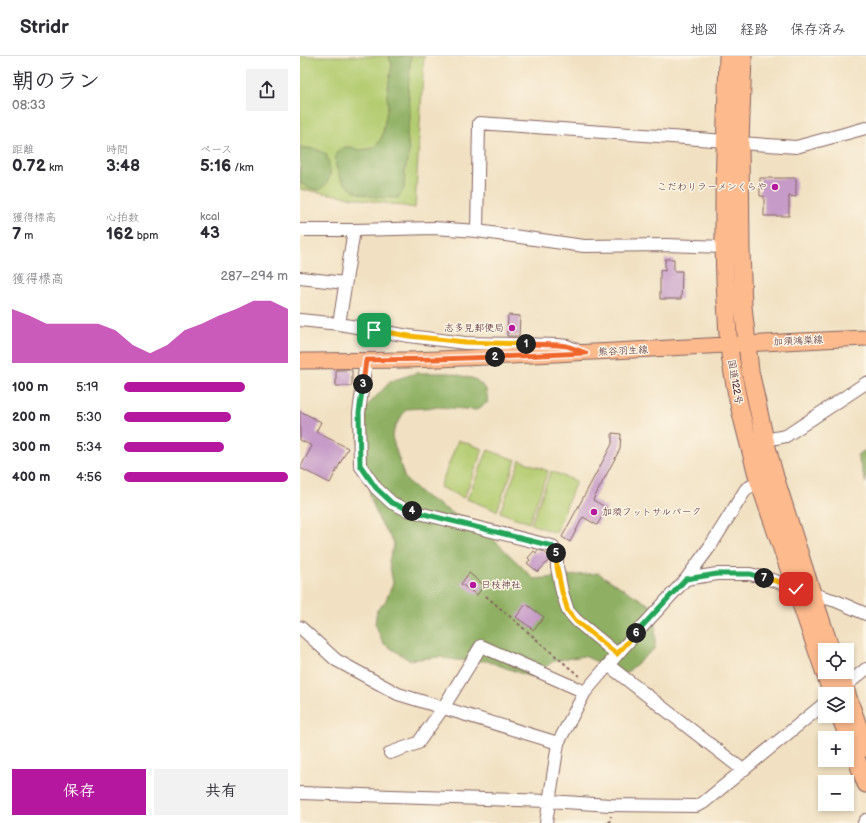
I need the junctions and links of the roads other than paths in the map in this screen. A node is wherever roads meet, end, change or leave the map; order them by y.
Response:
1 (728, 56) edge
2 (743, 56) edge
3 (866, 128) edge
4 (733, 142) junction
5 (300, 230) edge
6 (354, 230) junction
7 (477, 232) junction
8 (724, 247) junction
9 (300, 278) edge
10 (345, 282) junction
11 (300, 320) edge
12 (339, 324) junction
13 (866, 338) edge
14 (747, 344) junction
15 (729, 345) junction
16 (586, 353) junction
17 (366, 360) junction
18 (300, 361) edge
19 (866, 382) edge
20 (765, 440) junction
21 (759, 482) junction
22 (686, 579) junction
23 (804, 591) junction
24 (866, 614) edge
25 (300, 627) edge
26 (828, 643) edge
27 (617, 654) junction
28 (608, 665) junction
29 (866, 669) edge
30 (840, 687) edge
31 (844, 687) edge
32 (588, 689) junction
33 (443, 708) junction
34 (818, 709) edge
35 (854, 720) edge
36 (843, 723) edge
37 (558, 743) junction
38 (866, 748) edge
39 (390, 753) dead end
40 (743, 770) junction
41 (866, 784) edge
42 (300, 793) edge
43 (549, 801) junction
44 (866, 820) edge
45 (546, 823) edge
46 (864, 823) edge

1 - 4 highway, 国道122号
2 - 4 highway, 国道122号
3 - 4 street
4 - 7 street
4 - 8 highway, 国道122号
4 - 14 highway, 国道122号
5 - 6 street
6 - 7 street
6 - 10 street
7 - 8 street
8 - 15 highway, 国道122号
9 - 10 street
10 - 12 street
11 - 12 street
12 - 16 street
13 - 14 main road, 加須鴻巣線
14 - 15 main road, 加須鴻巣線
14 - 20 highway, 国道122号
15 - 16 main road, 熊谷羽生線
15 - 21 highway, 国道122号
16 - 17 main road, 熊谷羽生線
17 - 18 main road, 熊谷羽生線
17 - 27 street
19 - 20 street
20 - 23 highway, 国道122号
21 - 22 street
21 - 23 highway, 国道122号
22 - 23 street
22 - 27 street
23 - 24 street
23 - 26 highway, 国道122号
23 - 30 highway, 国道122号
25 - 33 street
27 - 28 street
28 - 32 street
28 - 40 street
29 - 31 street
32 - 33 street
32 - 37 street
33 - 37 street
33 - 39 street
34 - 40 street
35 - 38 highway, 国道122号
36 - 41 highway
37 - 43 street
40 - 43 street
42 - 43 street
43 - 45 street
44 - 46 street

